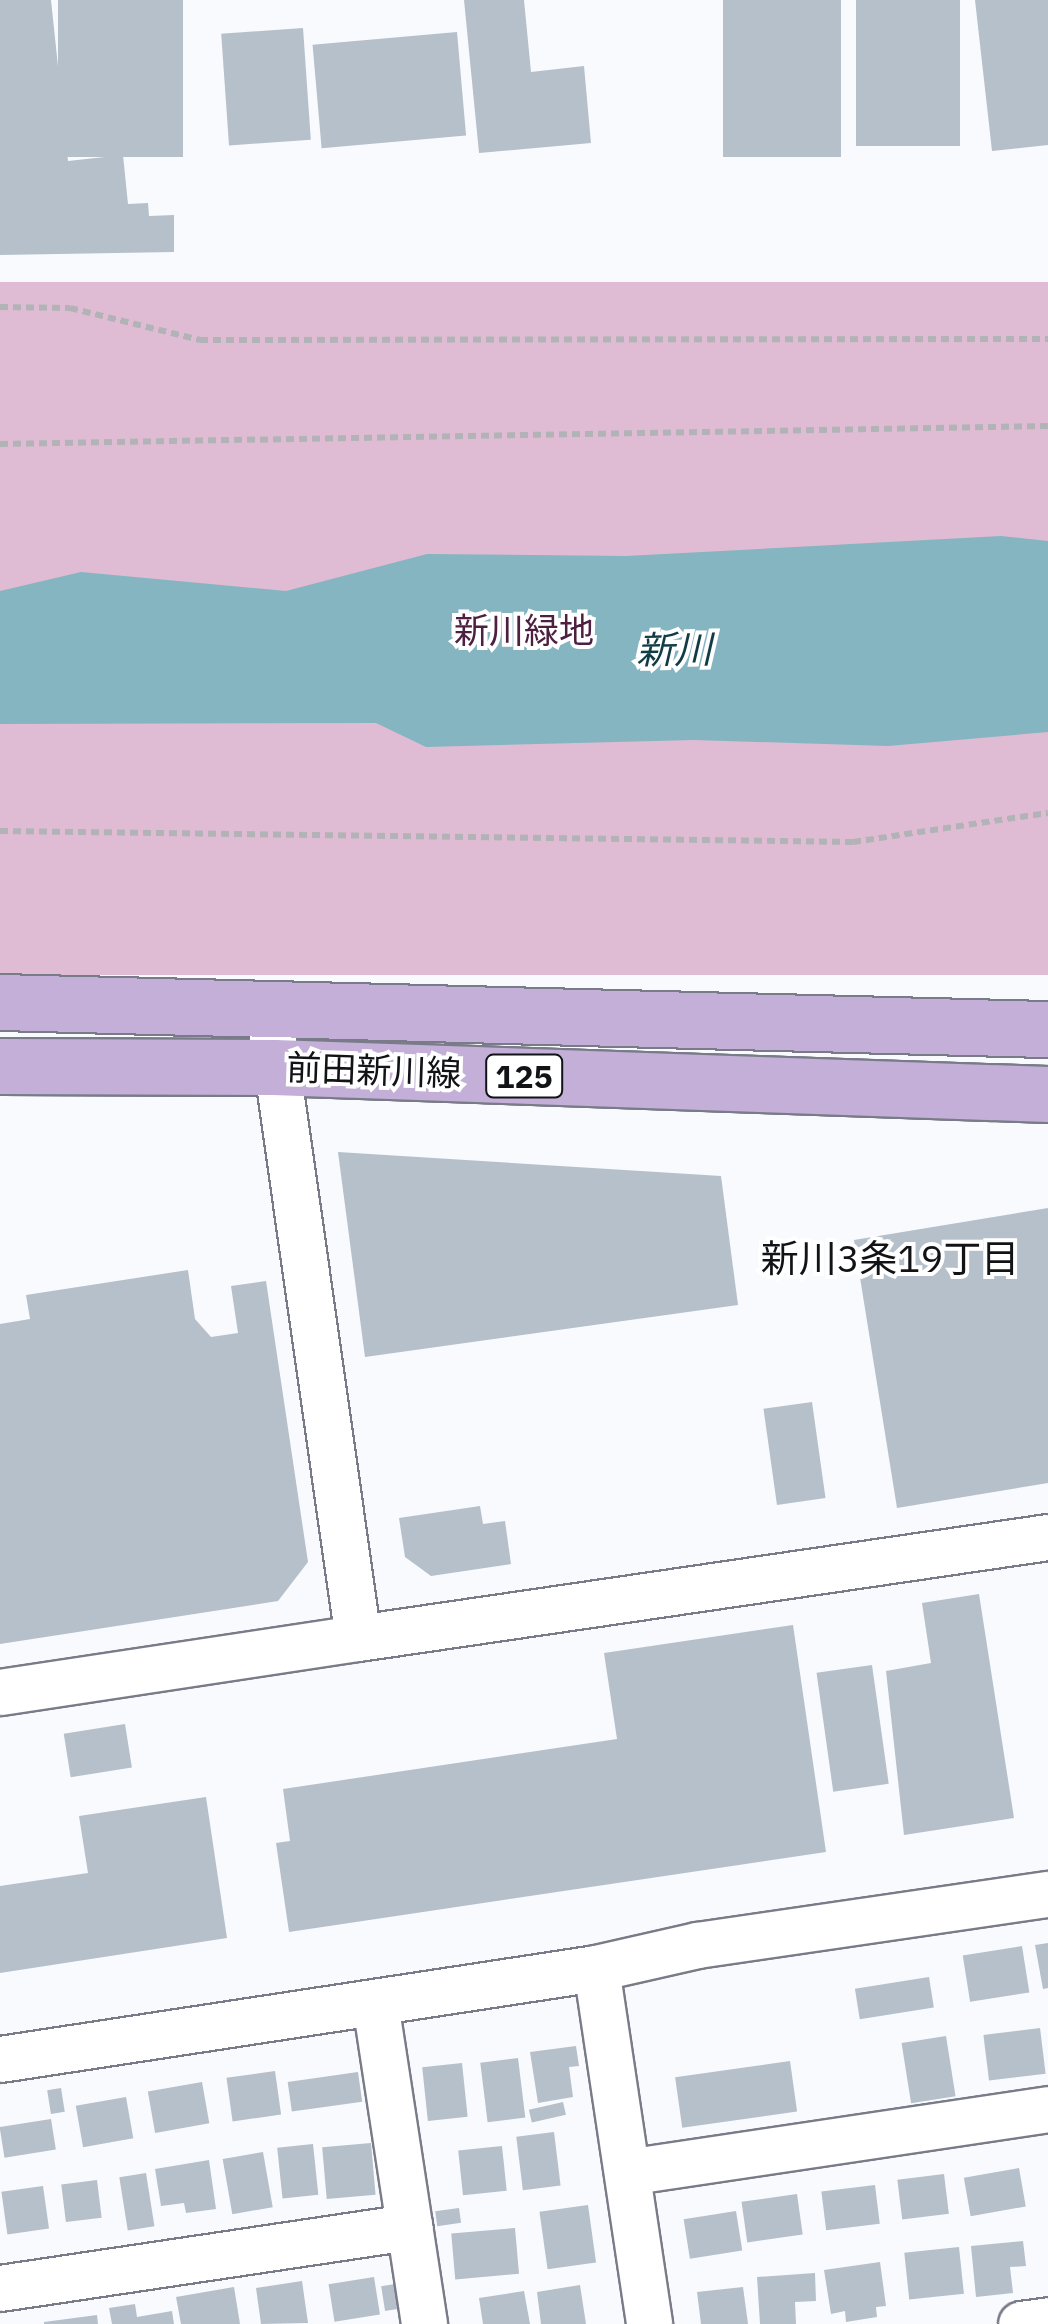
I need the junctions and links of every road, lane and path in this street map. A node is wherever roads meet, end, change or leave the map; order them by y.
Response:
1 (0, 307) edge
2 (1048, 339) edge
3 (1048, 426) edge
4 (0, 444) edge
5 (1048, 813) edge
6 (0, 831) edge
7 (0, 1002) edge
8 (268, 1006) junction
9 (1048, 1029) edge
10 (0, 1066) edge
11 (273, 1067) junction
12 (1048, 1094) edge
13 (1048, 1537) edge
14 (358, 1638) junction
15 (0, 1692) edge
16 (1048, 1894) edge
17 (596, 1968) junction
18 (375, 2003) junction
19 (0, 2059) edge
20 (1048, 2109) edge
21 (627, 2172) junction
22 (409, 2227) junction
23 (0, 2288) edge
24 (1048, 2320) edge
25 (424, 2324) edge
26 (650, 2324) edge
27 (1020, 2324) edge

1 - 2 path
3 - 4 path
5 - 6 path
7 - 8 main road, 前田新川線 / 125
8 - 9 main road, 前田新川線 / 125
8 - 11 street
10 - 11 main road, 前田新川線 / 125
11 - 12 main road, 前田新川線 / 125
11 - 14 street
13 - 14 street
14 - 15 street
16 - 17 street
17 - 18 street
17 - 21 street
18 - 19 street
18 - 22 street
20 - 21 street
21 - 26 street
22 - 23 street
22 - 25 street
24 - 27 street

